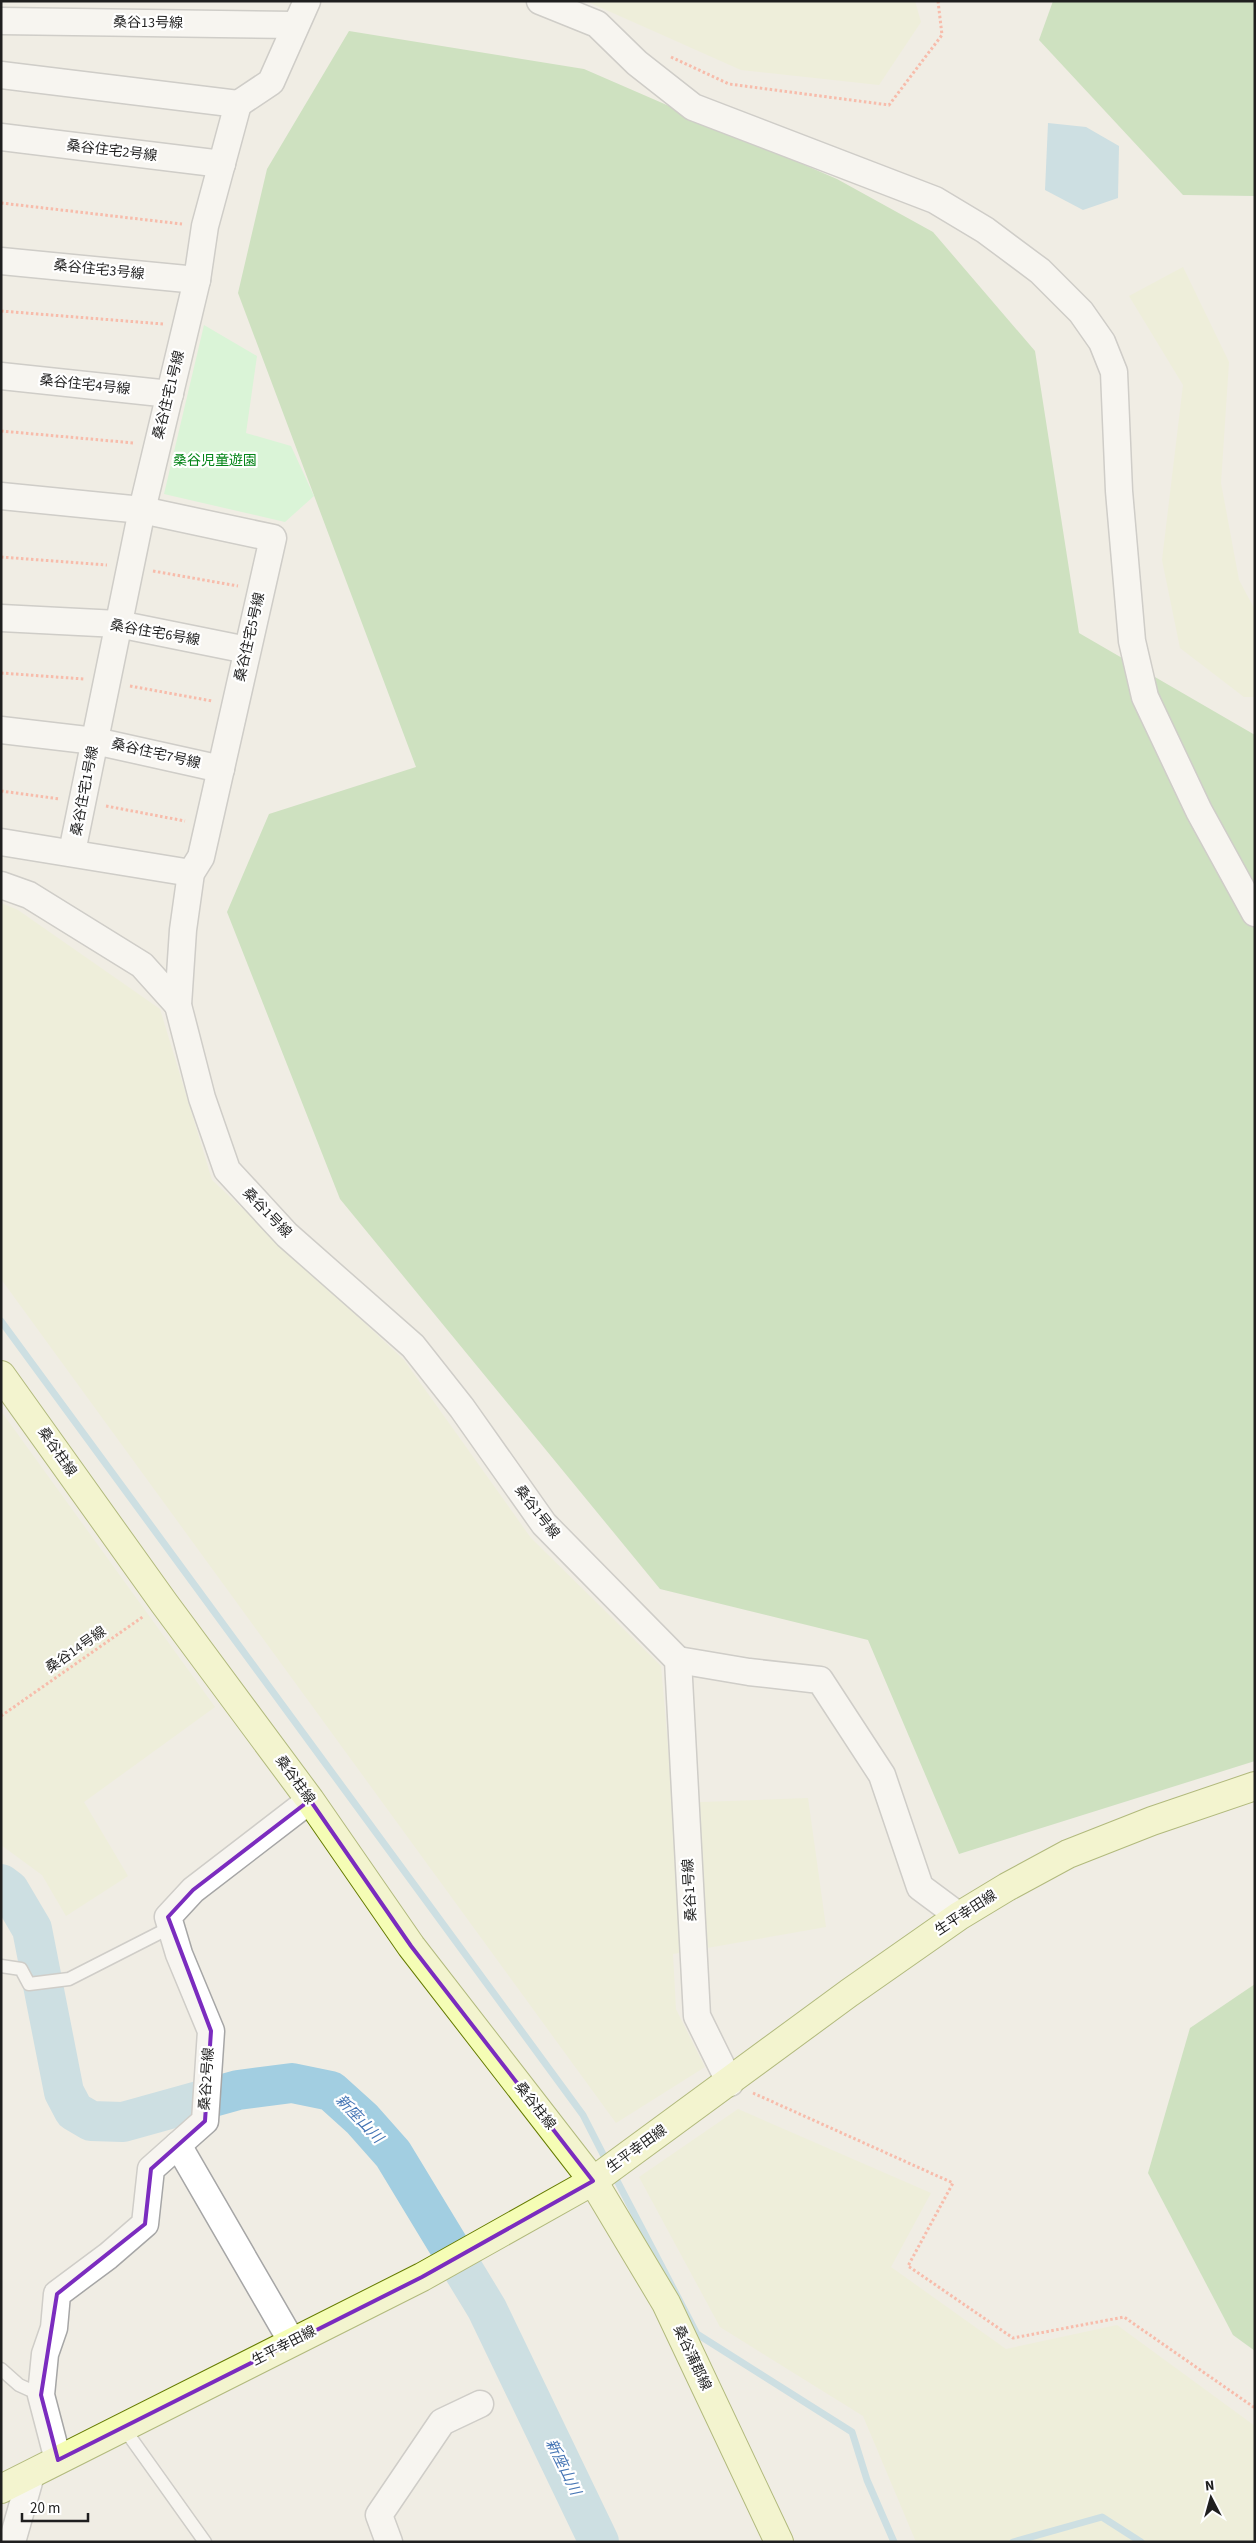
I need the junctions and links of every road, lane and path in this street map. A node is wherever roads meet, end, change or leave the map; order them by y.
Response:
1 (307, 1) edge
2 (540, 1) edge
3 (938, 1) edge
4 (1, 21) edge
5 (295, 25) junction
6 (668, 56) dead end
7 (1, 75) edge
8 (238, 104) junction
9 (1, 137) edge
10 (222, 164) junction
11 (1, 203) edge
12 (206, 226) junction
13 (1, 261) edge
14 (197, 280) junction
15 (1, 311) edge
16 (186, 326) junction
17 (1, 376) edge
18 (170, 394) junction
19 (1, 432) edge
20 (157, 445) junction
21 (1, 496) edge
22 (142, 510) junction
23 (1, 618) edge
24 (118, 624) junction
25 (247, 650) junction
26 (1, 730) edge
27 (95, 741) junction
28 (220, 769) junction
29 (1, 842) edge
30 (72, 852) junction
31 (191, 873) junction
32 (1, 885) edge
33 (1255, 913) edge
34 (178, 1005) junction
35 (1, 1375) edge
36 (164, 1603) junction
37 (678, 1660) junction
38 (1, 1716) edge
39 (1255, 1786) edge
40 (310, 1800) junction
41 (959, 1916) junction
42 (171, 1926) junction
43 (1, 1966) edge
44 (730, 2083) junction
45 (178, 2145) junction
46 (593, 2181) junction
47 (292, 2342) junction
48 (1, 2369) edge
49 (40, 2395) junction
50 (480, 2404) dead end
51 (1255, 2408) edge
52 (123, 2427) junction
53 (58, 2460) junction
54 (31, 2475) junction
55 (1, 2490) edge
56 (12, 2542) edge
57 (205, 2542) edge
58 (389, 2542) edge
59 (779, 2542) edge

1 - 5 street
2 - 33 street
3 - 6 path
4 - 5 street, 桑谷13号線
5 - 8 street
7 - 8 street
8 - 10 street, 桑谷住宅1号線
9 - 10 street, 桑谷住宅2号線
10 - 12 street, 桑谷住宅1号線
11 - 12 path
12 - 14 street, 桑谷住宅1号線
13 - 14 street, 桑谷住宅3号線
14 - 16 street, 桑谷住宅1号線
15 - 16 path
16 - 18 street, 桑谷住宅1号線
17 - 18 street, 桑谷住宅4号線
18 - 20 street, 桑谷住宅1号線
19 - 20 path
20 - 22 street, 桑谷住宅1号線
21 - 22 street, 桑谷住宅5号線
22 - 24 street, 桑谷住宅1号線
22 - 25 street, 桑谷住宅5号線
23 - 24 street, 桑谷住宅6号線
24 - 25 street, 桑谷住宅6号線
24 - 27 street, 桑谷住宅1号線
25 - 28 street, 桑谷住宅5号線
26 - 27 street, 桑谷住宅7号線
27 - 28 street, 桑谷住宅7号線
27 - 30 street, 桑谷住宅1号線
28 - 31 street, 桑谷住宅5号線
29 - 30 street, 桑谷住宅1号線
30 - 31 street
31 - 34 street, 桑谷住宅5号線
32 - 34 street
34 - 37 street, 桑谷1号線
35 - 36 main road, 桑谷柱線
36 - 38 path, 桑谷14号線
36 - 40 main road, 桑谷柱線
37 - 41 street
37 - 44 street, 桑谷1号線
39 - 41 main road, 生平幸田線
40 - 42 street
40 - 46 main road, 桑谷柱線
41 - 44 main road, 生平幸田線
42 - 43 lane
42 - 45 street, 桑谷2号線
44 - 46 main road, 生平幸田線
44 - 51 path
45 - 47 street
45 - 49 street, 桑谷2号線
46 - 47 main road, 生平幸田線
46 - 59 main road, 桑谷蒲郡線
47 - 52 main road, 生平幸田線
48 - 49 lane
49 - 53 street
50 - 58 street
52 - 53 main road, 生平幸田線
52 - 57 lane
53 - 54 main road, 生平幸田線
54 - 55 main road, 生平幸田線
54 - 56 street

